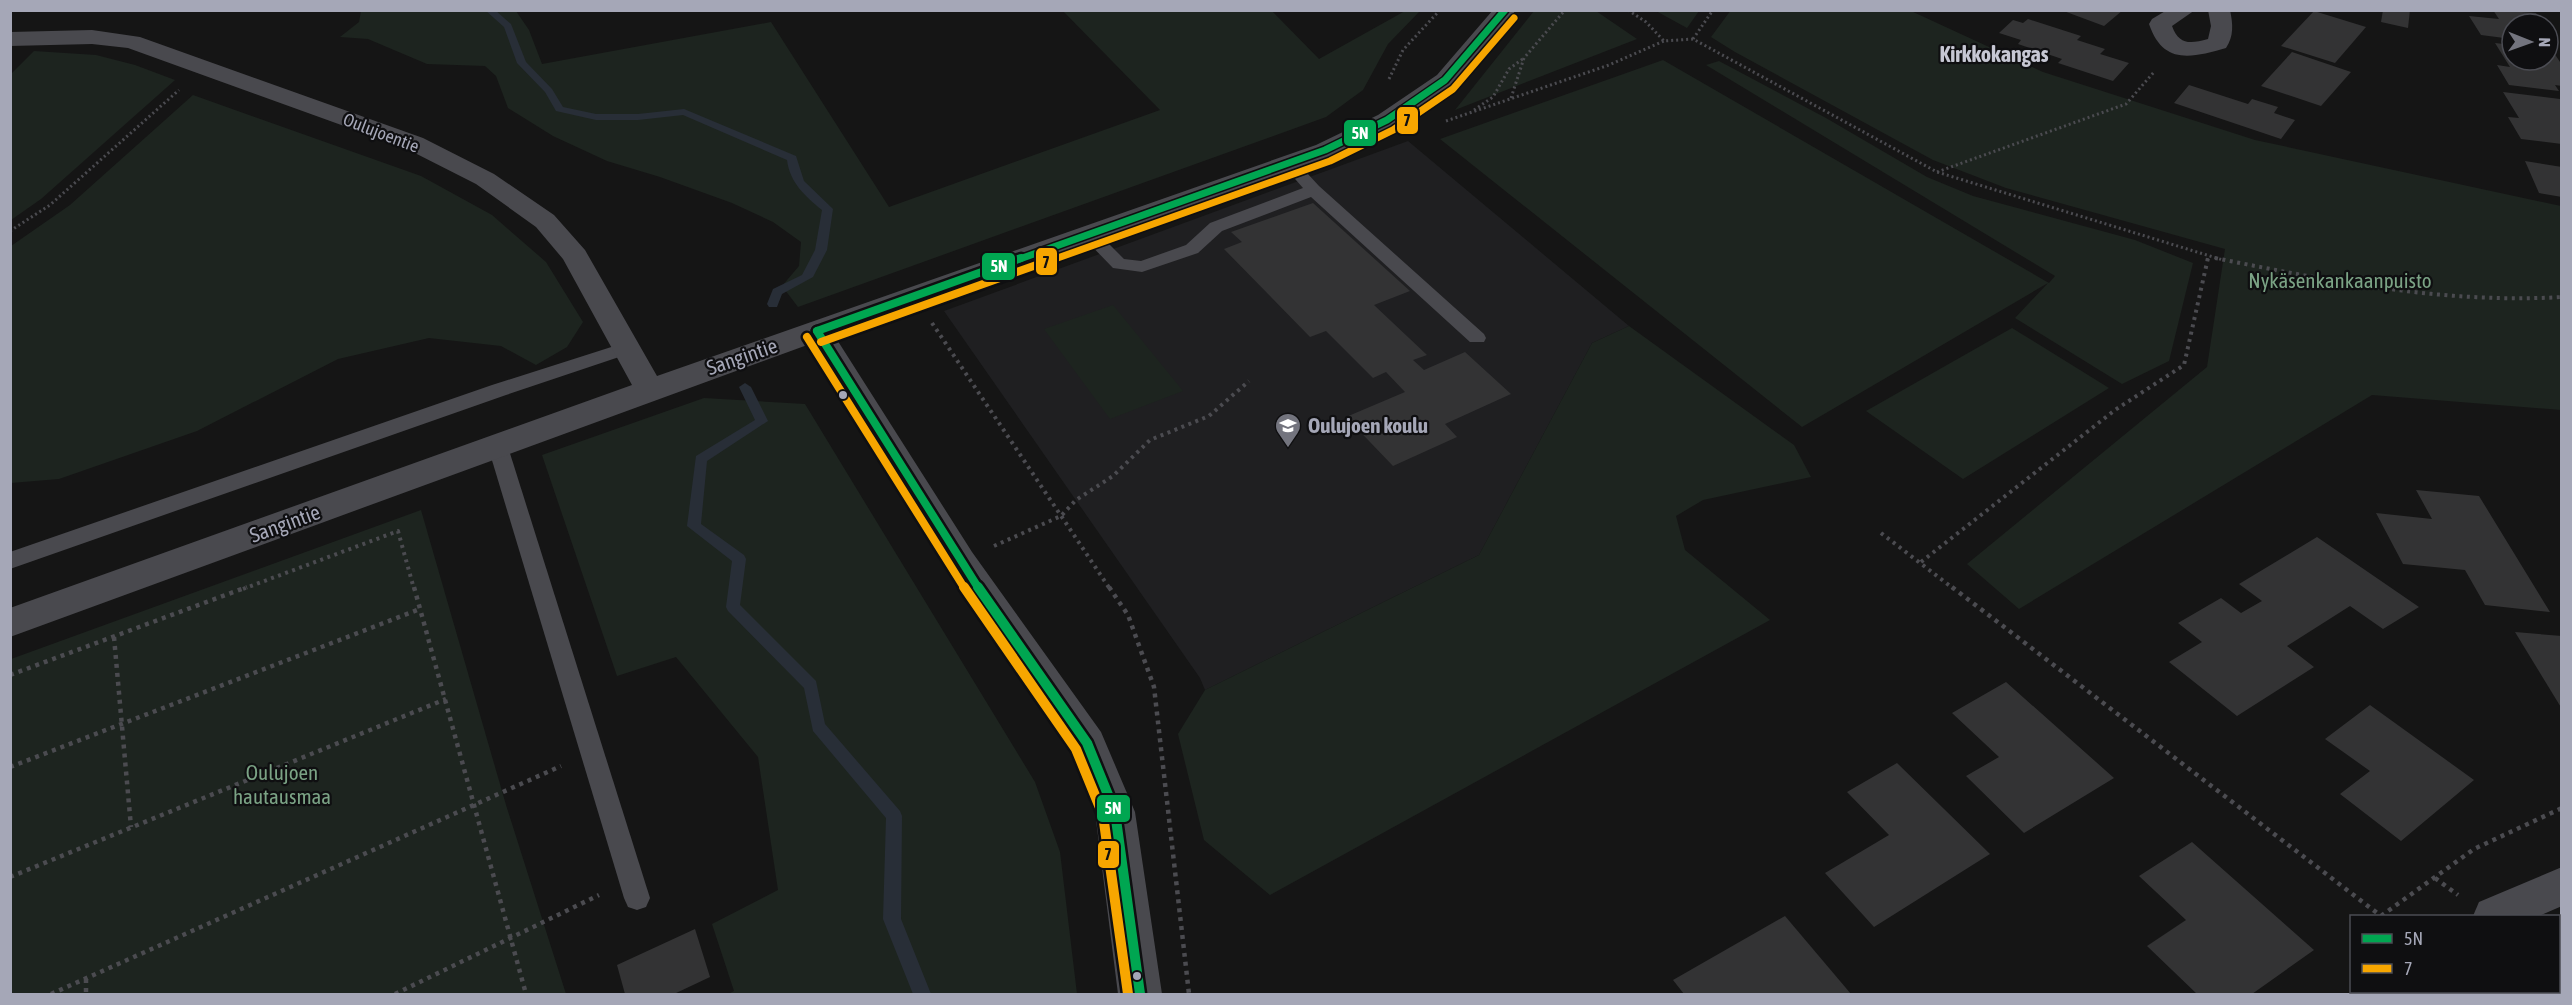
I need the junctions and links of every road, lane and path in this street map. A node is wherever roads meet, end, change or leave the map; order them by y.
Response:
1 (1505, 10) edge
2 (1564, 10) edge
3 (1628, 10) edge
4 (1713, 10) edge
5 (2184, 10) edge
6 (2218, 10) edge
7 (10, 39) edge
8 (1693, 39) junction
9 (2176, 47) junction
10 (1524, 58) junction
11 (204, 67) junction
12 (1511, 99) dead end
13 (1468, 113) dead end
14 (1288, 164) junction
15 (1936, 172) junction
16 (1313, 190) junction
17 (10, 231) edge
18 (1089, 234) junction
19 (2208, 257) junction
20 (2562, 297) edge
21 (930, 320) dead end
22 (817, 331) junction
23 (1477, 338) dead end
24 (627, 348) junction
25 (1249, 381) dead end
26 (650, 390) junction
27 (498, 447) junction
28 (1061, 516) junction
29 (1881, 533) dead end
30 (10, 561) edge
31 (960, 561) junction
32 (1921, 562) junction
33 (420, 609) junction
34 (10, 623) edge
35 (114, 637) junction
36 (10, 675) edge
37 (446, 699) junction
38 (121, 725) junction
39 (592, 753) junction
40 (10, 767) edge
41 (473, 804) junction
42 (2562, 808) edge
43 (131, 828) junction
44 (10, 877) edge
45 (2562, 886) edge
46 (634, 889) joint
47 (2380, 915) edge
48 (2382, 915) edge
49 (2496, 915) edge
50 (511, 938) junction
51 (86, 979) junction
52 (51, 994) edge
53 (87, 994) edge
54 (395, 994) edge
55 (526, 994) edge
56 (1140, 994) edge
57 (1190, 994) edge

1 - 14 street, Sangintie
2 - 10 path
3 - 8 path
4 - 8 path
5 - 9 street
6 - 9 street
7 - 11 street, Oulujoentie
8 - 15 path
9 - 15 path
10 - 12 path
10 - 13 path
11 - 17 path
11 - 24 street, Oulujoentie
14 - 16 lane
14 - 18 street, Sangintie
15 - 19 path
16 - 18 lane
16 - 23 lane
18 - 22 street, Sangintie
19 - 20 path
19 - 32 path
21 - 28 path
22 - 26 street, Sangintie
22 - 31 street
24 - 26 street, Oulujoentie
24 - 30 lane
25 - 28 path
26 - 27 street, Sangintie
27 - 34 street, Sangintie
27 - 39 lane
28 - 31 path
28 - 57 path
29 - 32 path
31 - 56 street
32 - 47 path
33 - 35 path
33 - 37 path
33 - 38 path
35 - 36 path
35 - 38 path
37 - 41 path
37 - 43 path
38 - 40 path
38 - 43 path
39 - 41 path
39 - 46 lane
41 - 50 path
41 - 51 path
42 - 48 path
43 - 44 path
45 - 49 street
46 - 50 path
50 - 54 path
50 - 55 path
51 - 52 path
51 - 53 path

